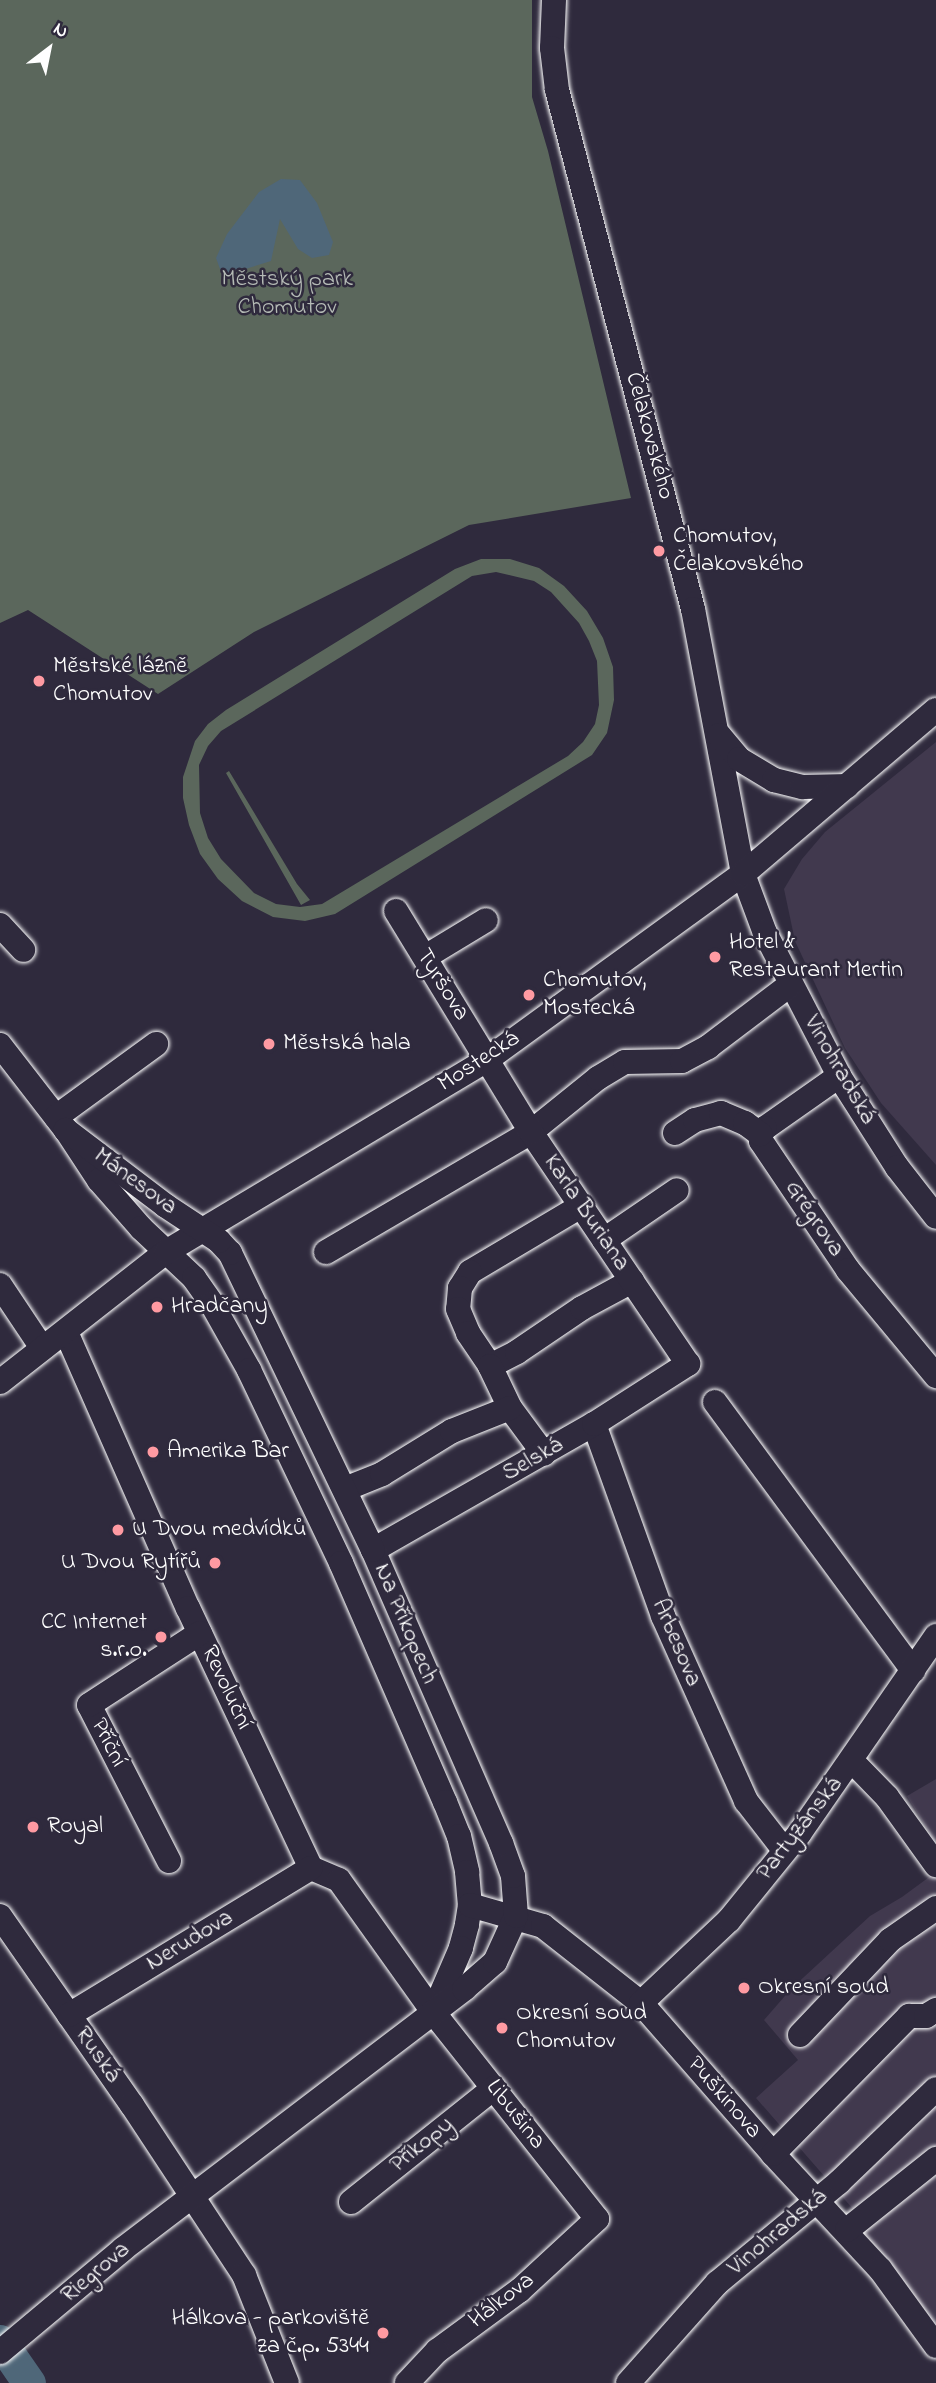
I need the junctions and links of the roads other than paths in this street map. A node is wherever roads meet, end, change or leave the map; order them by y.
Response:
1 (554, 0) edge
2 (936, 710) edge
3 (717, 733) junction
4 (847, 786) junction
5 (743, 874) junction
6 (396, 911) dead end
7 (486, 920) dead end
8 (0, 925) edge
9 (23, 950) dead end
10 (425, 957) junction
11 (791, 984) junction
12 (156, 1044) dead end
13 (0, 1045) edge
14 (488, 1059) junction
15 (839, 1076) junction
16 (61, 1124) junction
17 (531, 1132) junction
18 (675, 1133) dead end
19 (760, 1134) junction
20 (677, 1190) dead end
21 (581, 1206) junction
22 (936, 1217) edge
23 (205, 1231) junction
24 (604, 1240) junction
25 (166, 1252) junction
26 (326, 1252) dead end
27 (632, 1281) junction
28 (0, 1284) edge
29 (66, 1332) junction
30 (42, 1348) junction
31 (688, 1364) joint
32 (490, 1366) junction
33 (936, 1376) edge
34 (0, 1382) edge
35 (715, 1402) dead end
36 (510, 1408) junction
37 (594, 1424) junction
38 (544, 1454) junction
39 (345, 1489) junction
40 (373, 1550) junction
41 (200, 1633) junction
42 (936, 1636) edge
43 (913, 1671) junction
44 (852, 1761) junction
45 (784, 1850) junction
46 (169, 1861) dead end
47 (936, 1864) edge
48 (311, 1868) junction
49 (470, 1905) junction
50 (936, 1908) edge
51 (0, 1916) edge
52 (516, 1916) junction
53 (641, 2003) junction
54 (936, 2010) edge
55 (433, 2012) junction
56 (69, 2015) junction
57 (800, 2035) dead end
58 (494, 2088) junction
59 (936, 2089) edge
60 (773, 2154) junction
61 (936, 2159) edge
62 (193, 2196) junction
63 (817, 2200) junction
64 (351, 2202) dead end
65 (597, 2219) joint
66 (847, 2230) junction
67 (936, 2346) edge
68 (0, 2352) edge
69 (288, 2383) edge
70 (407, 2383) edge
71 (628, 2383) edge

1 - 3 street, Čelakovského
2 - 4 street, Mostecká
3 - 4 street
3 - 5 street, Čelakovského
4 - 5 street, Mostecká
5 - 11 street, Vinohradská
5 - 14 street, Mostecká
6 - 10 street, Tyršova
7 - 10 street
8 - 9 street
10 - 14 street, Tyršova
11 - 15 street, Vinohradská
11 - 17 street
12 - 16 street
13 - 16 street, Mánesova
14 - 17 street, Karla Buriana
14 - 23 street, Mostecká
15 - 19 street
15 - 22 street, Vinohradská
16 - 23 street, Mánesova
16 - 25 street, Mánesova
17 - 21 street, Karla Buriana
17 - 26 street
18 - 19 street
19 - 33 street, Grégrova
20 - 24 street
21 - 24 street, Karla Buriana
21 - 32 street
23 - 25 street, Mostecká
23 - 39 street, Na Příkopech
24 - 27 street, Karla Buriana
25 - 29 street, Mostecká
25 - 49 street, Na Příkopech
27 - 31 street, Karla Buriana
27 - 32 street
28 - 30 street
29 - 30 street, Mostecká
29 - 41 street, Revoluční
30 - 34 street, Mostecká
31 - 37 street, Selská
32 - 36 street
35 - 43 street
36 - 38 street
36 - 39 street
37 - 38 street, Selská
37 - 45 street, Arbesova
38 - 40 street, Selská
39 - 40 street, Na Příkopech
40 - 52 street, Na Příkopech
41 - 46 street, Příční
41 - 48 street, Revoluční
42 - 43 street, Partyzánská
43 - 44 street, Partyzánská
44 - 45 street, Partyzánská
44 - 47 street
45 - 53 street, Partyzánská
48 - 55 street
48 - 56 street, Nerudova
49 - 52 street, Puškinova
49 - 55 street, Na Příkopech
50 - 57 street
51 - 56 street, Ruská
52 - 53 street, Puškinova
52 - 55 street, Na Příkopech
53 - 60 street, Puškinova
54 - 60 street
55 - 58 street, Libušina
55 - 62 street, Na Příkopech
56 - 62 street, Ruská
58 - 64 street, Příkopy
58 - 65 street, Libušina
59 - 63 street, Vinohradská
60 - 63 street, Puškinova
61 - 66 street
62 - 68 street, Riegrova
62 - 69 street
63 - 66 street, Puškinova
63 - 71 street, Vinohradská
65 - 70 street, Hálkova
66 - 67 street, Puškinova

